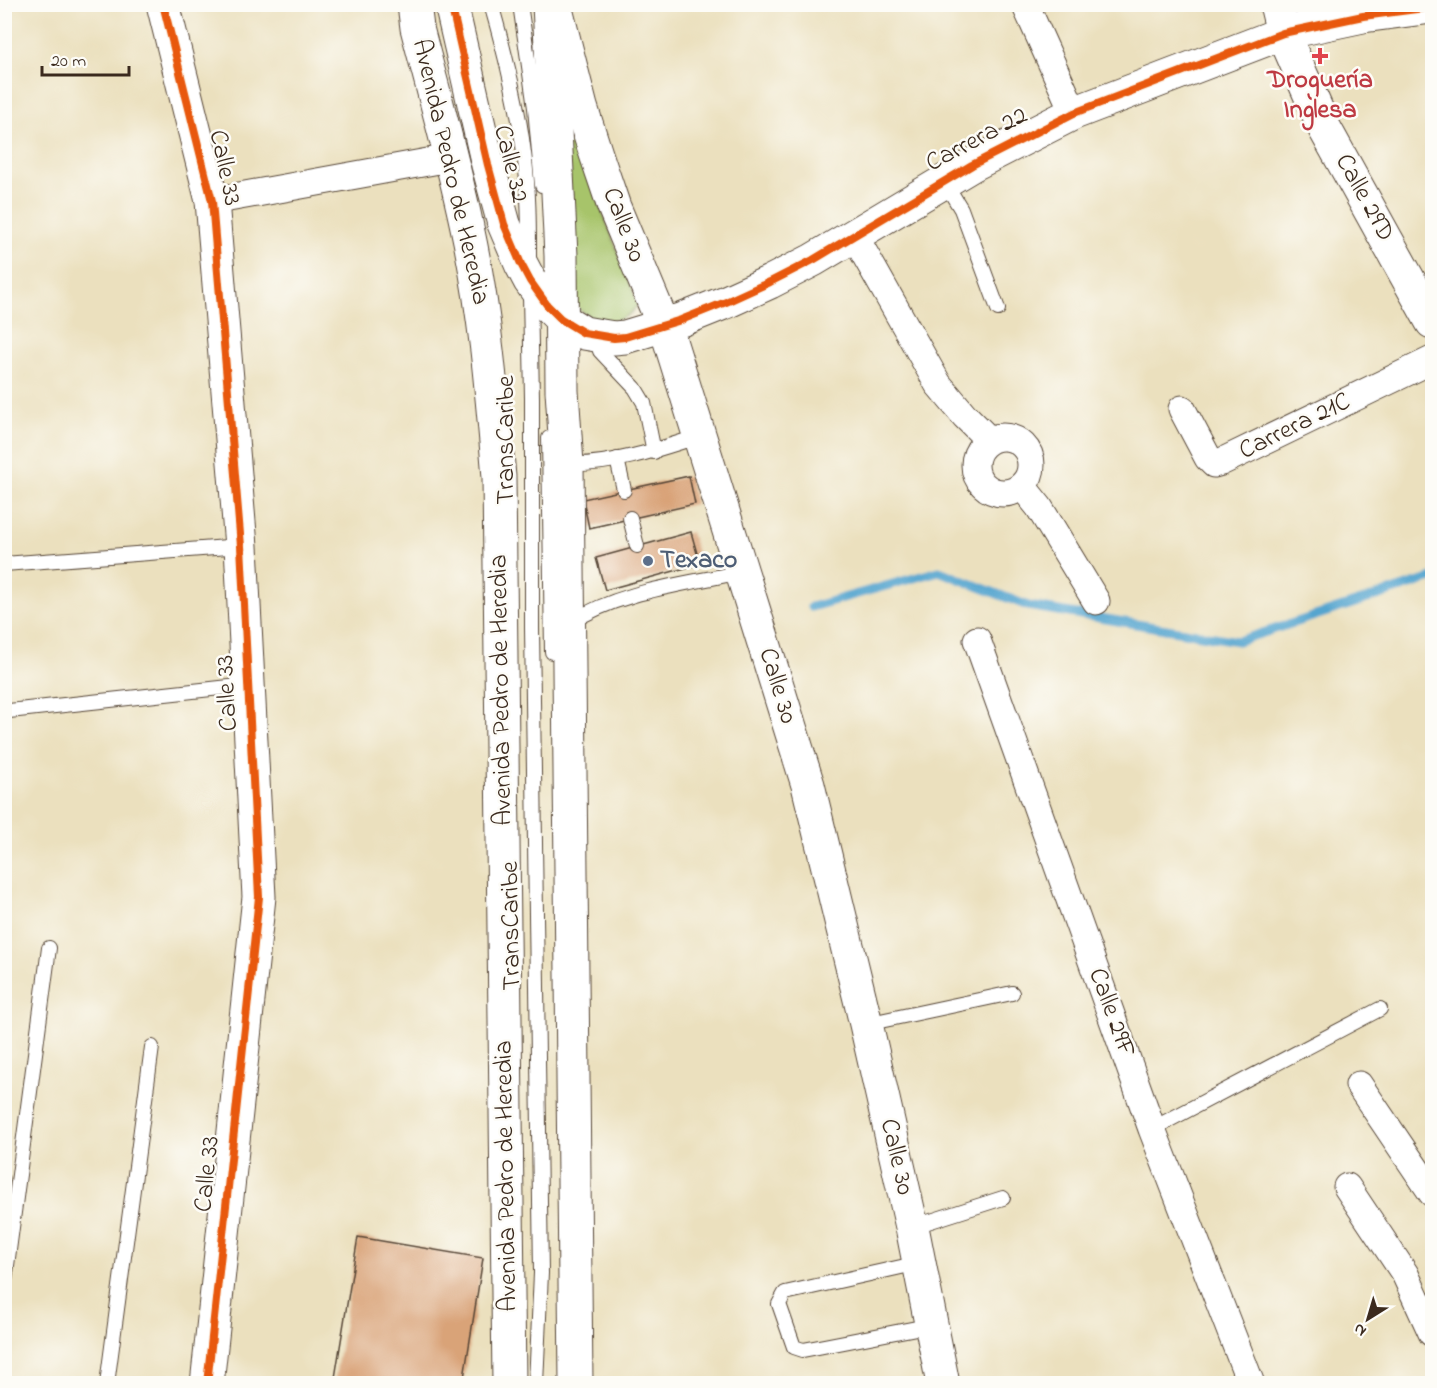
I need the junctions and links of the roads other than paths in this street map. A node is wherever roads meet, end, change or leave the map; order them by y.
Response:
1 (163, 4) edge
2 (414, 4) edge
3 (451, 4) edge
4 (491, 4) edge
5 (520, 4) edge
6 (549, 4) edge
7 (555, 4) edge
8 (1025, 4) edge
9 (1432, 7) edge
10 (1279, 19) edge
11 (1074, 112) junction
12 (450, 158) junction
13 (944, 182) junction
14 (543, 199) dead end
15 (212, 201) junction
16 (854, 235) junction
17 (546, 303) junction
18 (998, 309) dead end
19 (1432, 322) edge
20 (663, 326) junction
21 (597, 336) junction
22 (1432, 360) edge
23 (1182, 409) dead end
24 (549, 424) dead end
25 (700, 436) junction
26 (989, 440) junction
27 (654, 452) junction
28 (617, 459) junction
29 (567, 464) junction
30 (1022, 486) junction
31 (624, 490) dead end
32 (630, 518) dead end
33 (241, 546) junction
34 (636, 546) dead end
35 (4, 564) edge
36 (741, 572) junction
37 (1096, 601) dead end
38 (568, 624) junction
39 (977, 640) dead end
40 (553, 670) dead end
41 (248, 685) junction
42 (9, 711) dead end
43 (49, 948) dead end
44 (1012, 993) dead end
45 (1380, 1009) dead end
46 (866, 1024) junction
47 (152, 1047) dead end
48 (1359, 1085) dead end
49 (1152, 1129) junction
50 (4, 1174) edge
51 (19, 1176) junction
52 (1347, 1187) dead end
53 (1432, 1193) edge
54 (1003, 1198) dead end
55 (912, 1227) junction
56 (919, 1263) junction
57 (4, 1288) edge
58 (932, 1325) junction
59 (1432, 1333) edge
60 (107, 1383) edge
61 (207, 1383) edge
62 (509, 1383) edge
63 (536, 1383) edge
64 (576, 1383) edge
65 (943, 1383) edge
66 (1251, 1383) edge

1 - 15 main road, Calle 33
2 - 12 main road, Avenida Pedro de Heredia
3 - 17 main road, Calle 32
4 - 17 lane, TransCaribe
5 - 14 lane
6 - 17 main road
7 - 20 main road, Calle 30
8 - 11 street
9 - 10 main road, Carrera 22
10 - 11 main road, Carrera 22
10 - 19 main road, Calle 29D
11 - 13 main road, Carrera 22
12 - 15 street
12 - 62 main road, Avenida Pedro de Heredia
13 - 16 main road, Carrera 22
13 - 18 lane
15 - 33 main road, Calle 33
16 - 20 main road, Carrera 22
16 - 26 street
17 - 21 main road, Carrera 22
17 - 29 main road
17 - 63 lane, TransCaribe
20 - 21 main road, Carrera 22
20 - 25 main road, Calle 30
21 - 27 lane
22 - 23 street, Carrera 21C
24 - 40 lane, TransCaribe
25 - 27 lane
25 - 36 main road, Calle 30
26 - 30 street
26 - 30 street
27 - 28 lane
28 - 29 lane
28 - 31 lane
29 - 38 main road
30 - 37 street
32 - 34 lane
33 - 35 lane
33 - 41 main road, Calle 33
36 - 38 lane
36 - 46 main road, Calle 30
38 - 64 main road
39 - 49 street, Calle 29F
41 - 42 lane
41 - 61 main road, Calle 33
43 - 51 lane
44 - 46 lane
45 - 49 lane
46 - 55 main road, Calle 30
47 - 60 lane
48 - 53 street
49 - 66 street, Calle 29F
50 - 51 lane
51 - 57 lane
52 - 59 street
54 - 55 lane
55 - 56 main road, Calle 30
56 - 58 main road, Calle 30
56 - 58 lane
58 - 65 main road, Calle 30

